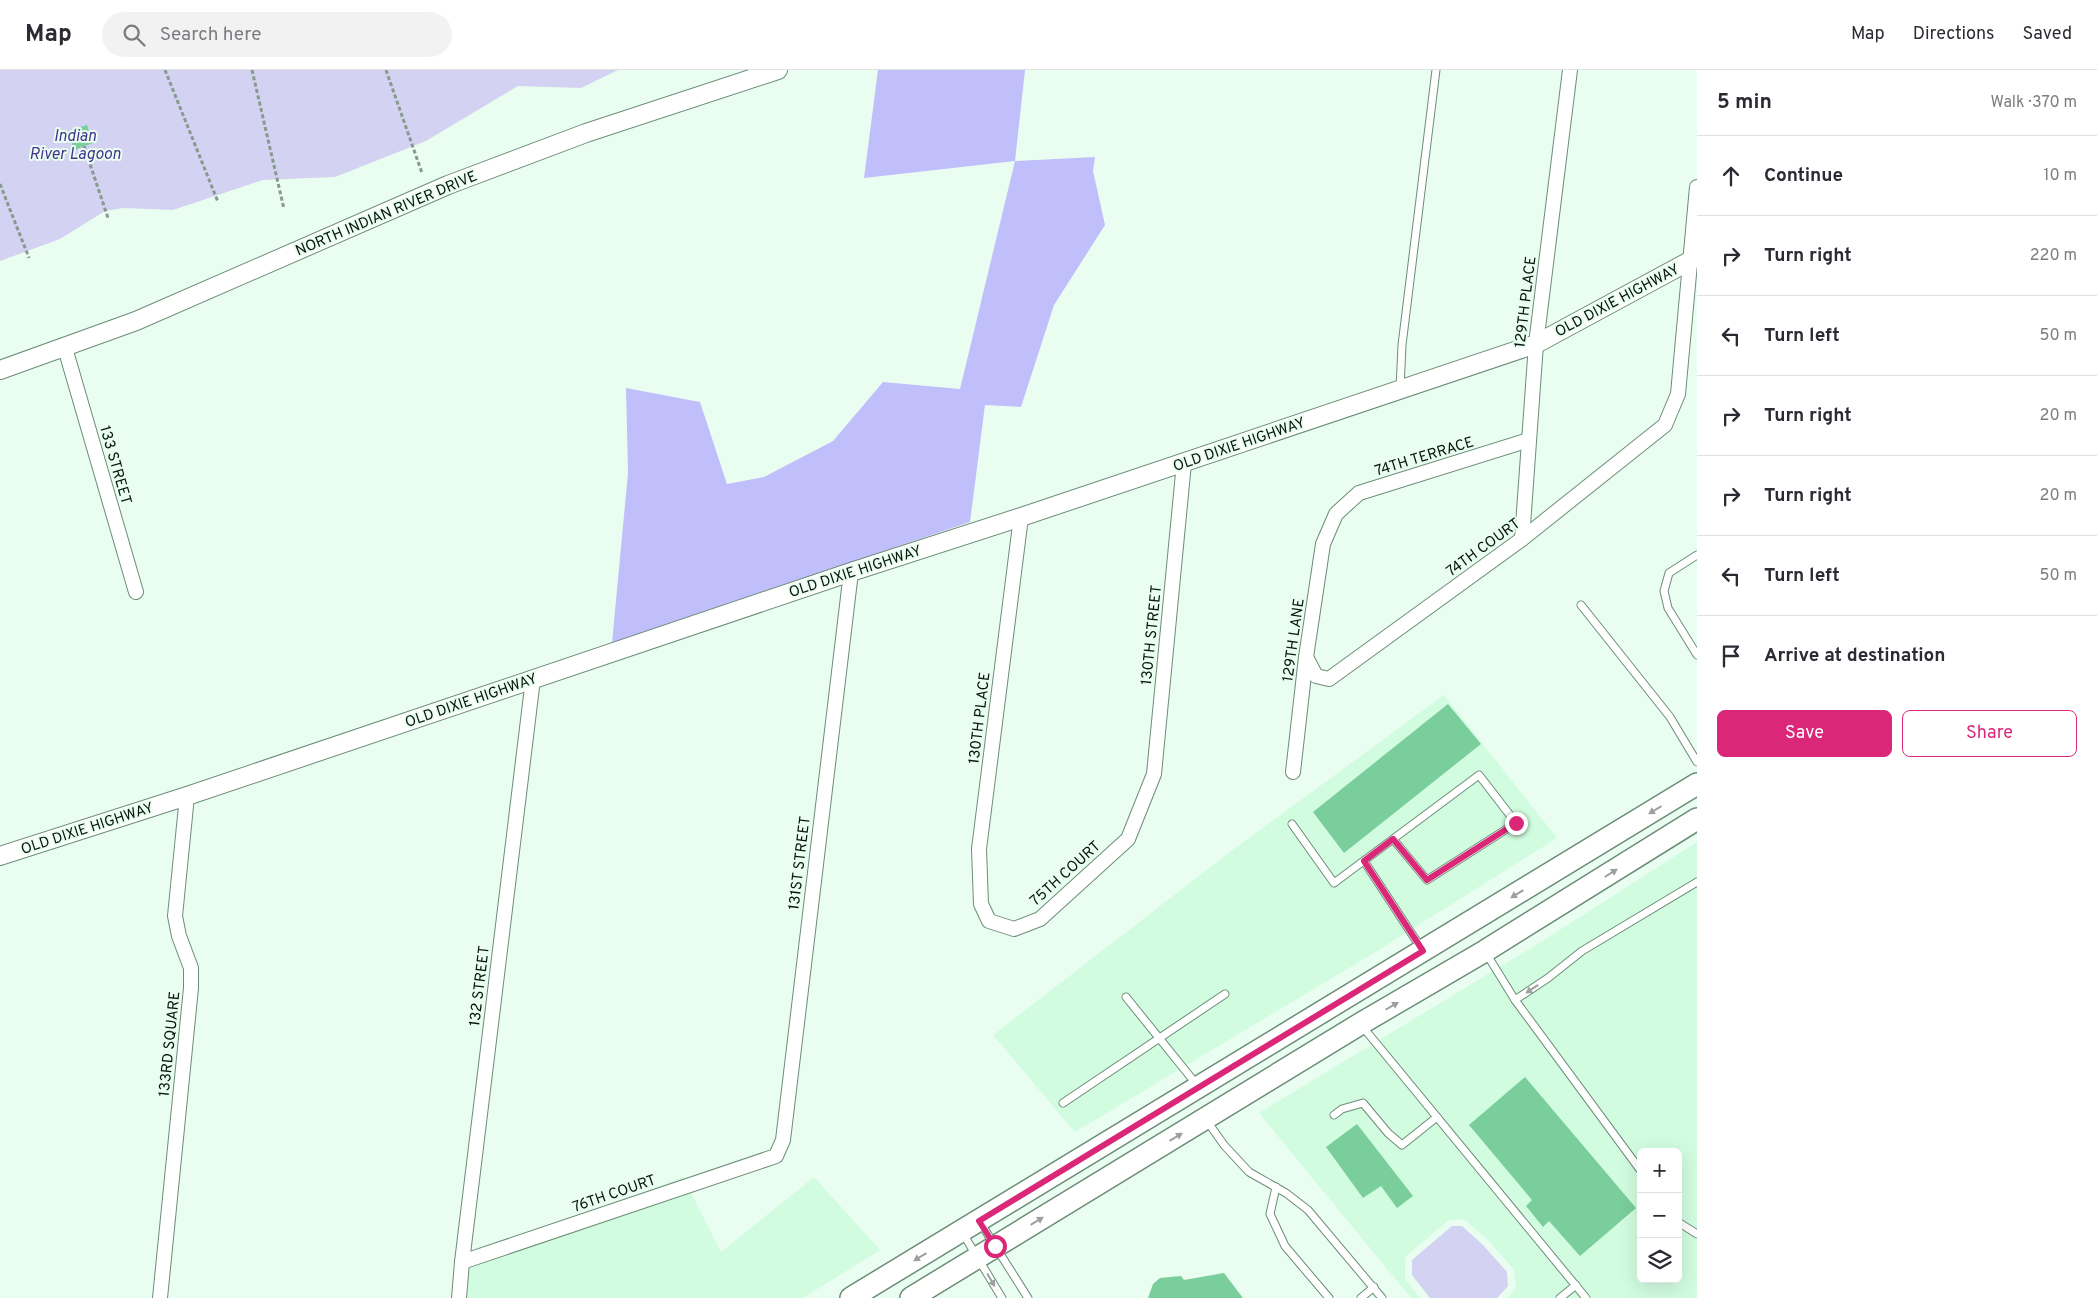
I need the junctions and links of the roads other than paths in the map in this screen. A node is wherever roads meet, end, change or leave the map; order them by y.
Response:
1 (778, 70) edge
2 (1436, 70) edge
3 (1570, 70) edge
4 (1697, 187) edge
5 (1693, 260) edge
6 (1536, 344) junction
7 (66, 348) junction
8 (0, 370) edge
9 (1400, 390) junction
10 (1528, 440) junction
11 (1184, 463) junction
12 (1336, 514) joint
13 (1021, 517) junction
14 (1522, 539) junction
15 (1697, 555) edge
16 (850, 572) junction
17 (136, 592) dead end
18 (1581, 605) dead end
19 (1697, 655) edge
20 (1306, 658) junction
21 (533, 678) junction
22 (1697, 762) edge
23 (1293, 772) dead end
24 (1697, 784) edge
25 (187, 796) junction
26 (1142, 808) joint
27 (1696, 818) edge
28 (1292, 824) dead end
29 (1393, 839) junction
30 (0, 856) edge
31 (1364, 861) junction
32 (1697, 882) edge
33 (989, 921) joint
34 (1423, 951) junction
35 (1485, 951) junction
36 (1225, 994) dead end
37 (1126, 997) dead end
38 (1515, 1000) junction
39 (1360, 1024) junction
40 (1160, 1039) junction
41 (1199, 1088) junction
42 (1063, 1103) dead end
43 (1334, 1115) dead end
44 (1438, 1118) junction
45 (1205, 1119) junction
46 (776, 1156) joint
47 (1637, 1166) edge
48 (1276, 1188) junction
49 (1682, 1225) edge
50 (971, 1227) junction
51 (1697, 1234) edge
52 (995, 1246) junction
53 (978, 1258) junction
54 (462, 1262) junction
55 (1576, 1285) junction
56 (1374, 1288) junction
57 (160, 1298) edge
58 (459, 1298) edge
59 (851, 1298) edge
60 (911, 1298) edge
61 (1002, 1298) edge
62 (1028, 1298) edge
63 (1329, 1298) edge
64 (1361, 1298) edge
65 (1382, 1298) edge
66 (1560, 1298) edge
67 (1586, 1298) edge

1 - 7 street, NORTH INDIAN RIVER DRIVE
2 - 9 lane
3 - 6 street, 129TH PLACE
4 - 5 street
5 - 6 street, OLD DIXIE HIGHWAY
5 - 14 street, 74TH COURT
6 - 9 street, OLD DIXIE HIGHWAY
6 - 10 street, 129TH PLACE
7 - 8 street, NORTH INDIAN RIVER DRIVE
7 - 17 street, 133 STREET
9 - 11 street, OLD DIXIE HIGHWAY
10 - 12 street, 74TH TERRACE
10 - 14 street, 129TH PLACE
11 - 13 street, OLD DIXIE HIGHWAY
11 - 26 street, 130TH STREET
12 - 20 street, 129TH LANE
13 - 16 street, OLD DIXIE HIGHWAY
13 - 33 street, 130TH PLACE
14 - 20 street, 74TH COURT
15 - 19 lane
16 - 21 street, OLD DIXIE HIGHWAY
16 - 46 street, 131ST STREET
18 - 22 lane
20 - 23 street, 129TH LANE
21 - 25 street, OLD DIXIE HIGHWAY
21 - 54 street, 132 STREET
24 -> 34 main road
25 - 30 street, OLD DIXIE HIGHWAY
25 - 57 street, 133RD SQUARE
26 - 33 street, 75TH COURT
35 -> 27 main road
28 - 31 lane
29 - 29 lane
29 - 31 lane
31 - 34 lane
32 -> 38 lane
34 - 41 main road
35 - 38 lane
39 -> 35 main road
36 - 40 lane
37 - 40 lane
38 - 47 lane
39 - 44 lane
39 - 45 main road
40 - 41 lane
40 - 42 lane
41 - 50 main road
43 - 44 lane
44 - 55 lane
45 - 48 lane
52 -> 45 main road
46 - 54 street, 76TH COURT
48 - 56 lane
48 - 63 lane
49 - 51 lane
50 - 52 lane
50 - 53 lane
50 -> 59 main road
52 - 53 main road
52 - 62 lane
53 - 60 main road
53 -> 61 lane
54 - 58 street, 132 STREET
55 - 66 lane
55 - 67 lane
56 - 64 lane
56 - 65 lane

